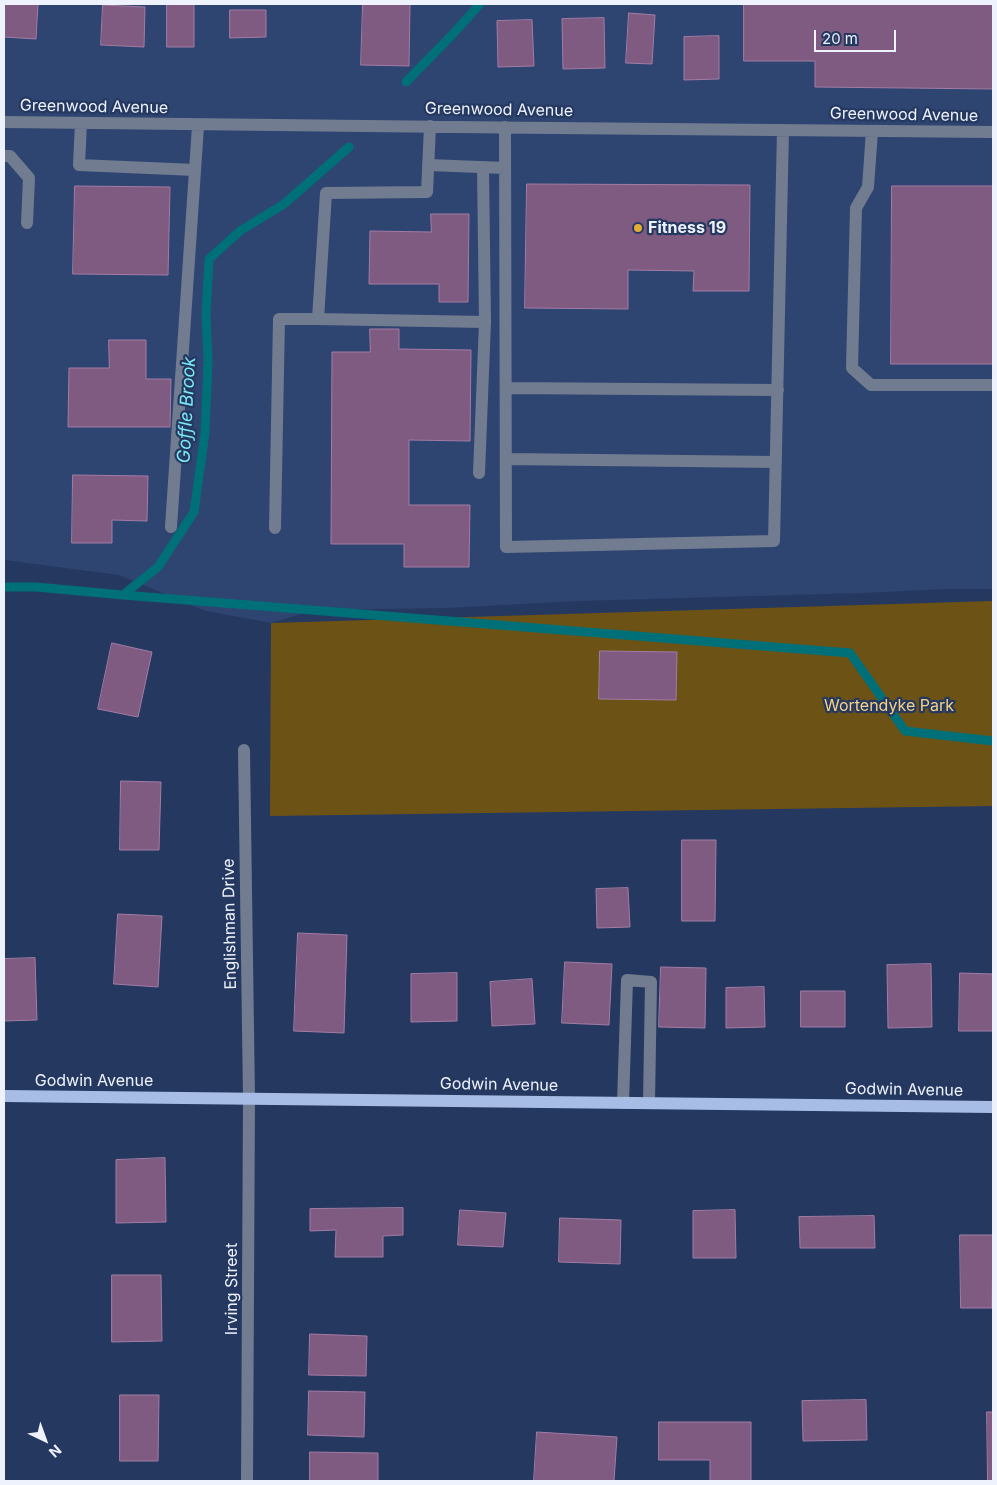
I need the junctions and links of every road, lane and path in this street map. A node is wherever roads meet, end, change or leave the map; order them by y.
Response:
1 (4, 122) edge
2 (81, 123) junction
3 (198, 126) junction
4 (430, 126) junction
5 (505, 127) junction
6 (783, 130) junction
7 (872, 131) junction
8 (993, 132) edge
9 (4, 156) edge
10 (428, 165) junction
11 (483, 168) junction
12 (505, 168) junction
13 (195, 170) junction
14 (27, 223) dead end
15 (318, 319) junction
16 (485, 322) junction
17 (993, 385) edge
18 (506, 388) junction
19 (778, 390) junction
20 (506, 459) junction
21 (776, 462) junction
22 (479, 473) dead end
23 (171, 526) dead end
24 (275, 528) dead end
25 (244, 750) dead end
26 (4, 1096) edge
27 (249, 1098) junction
28 (623, 1103) junction
29 (649, 1103) junction
30 (993, 1107) edge
31 (247, 1481) edge

1 - 2 street, Greenwood Avenue
2 - 3 street, Greenwood Avenue
2 - 13 street
3 - 4 street, Greenwood Avenue
3 - 13 street
4 - 5 street, Greenwood Avenue
4 - 10 street
5 - 6 street, Greenwood Avenue
5 - 12 street
6 - 7 street, Greenwood Avenue
6 - 19 street
7 - 8 street, Greenwood Avenue
7 - 17 street
9 - 14 street
10 - 11 street
10 - 15 street
11 - 12 street
11 - 16 street
12 - 18 street
13 - 23 street
15 - 16 street
15 - 24 street
16 - 22 street
18 - 19 street
18 - 20 street
19 - 21 street
20 - 21 street
20 - 21 street
25 - 27 street, Englishman Drive
26 - 27 main road, Godwin Avenue
27 - 28 main road, Godwin Avenue
27 - 31 street, Irving Street
28 - 29 main road, Godwin Avenue
28 - 29 street
29 - 30 main road, Godwin Avenue

